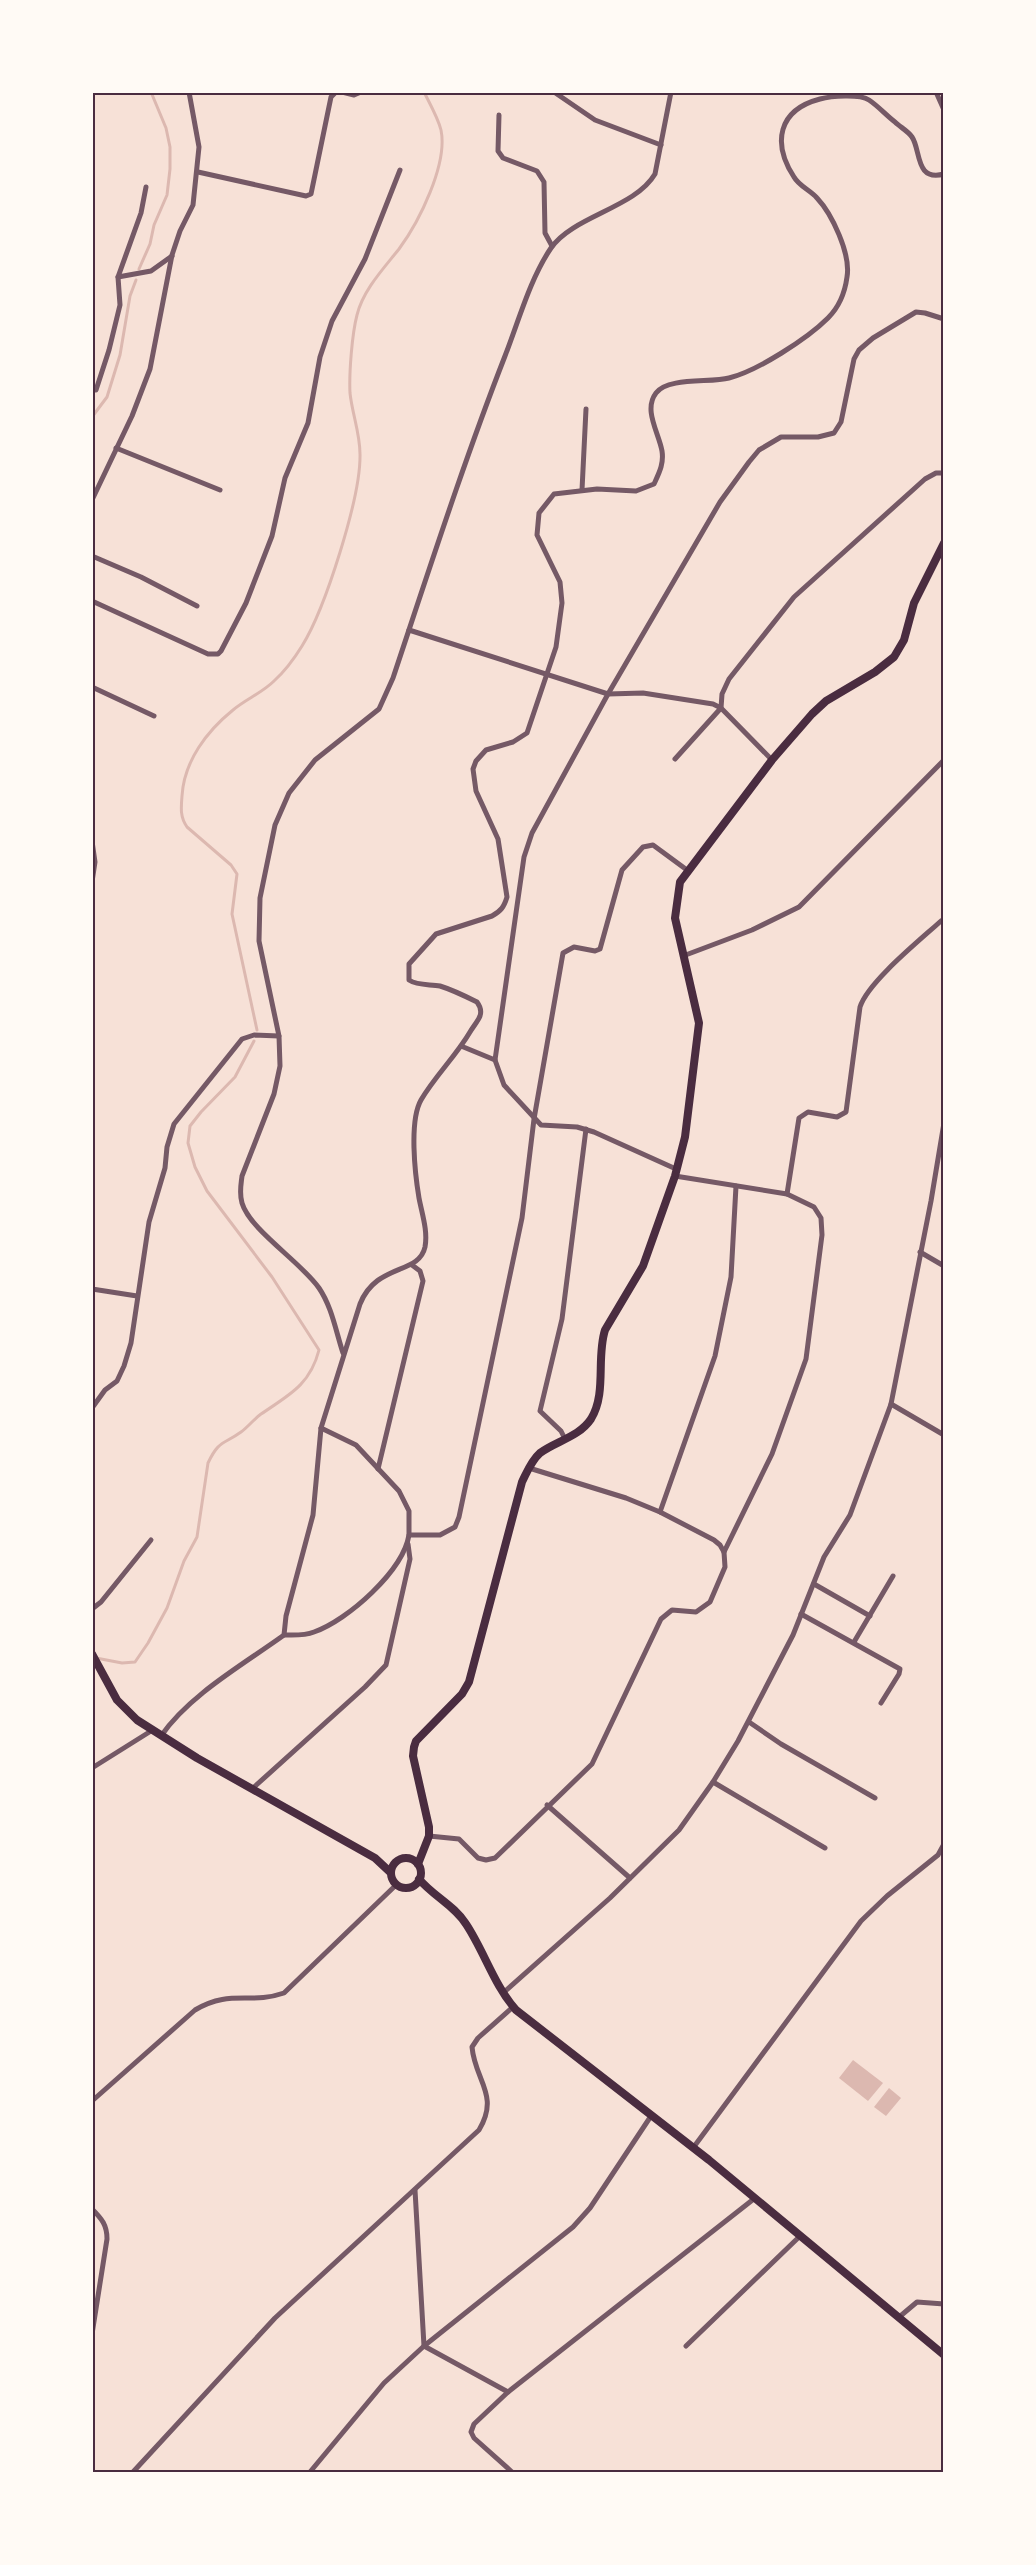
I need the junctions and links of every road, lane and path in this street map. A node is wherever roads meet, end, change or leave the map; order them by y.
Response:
1 (189, 92) edge
2 (336, 92) edge
3 (342, 92) edge
4 (361, 92) edge
5 (554, 92) edge
6 (672, 92) edge
7 (936, 92) edge
8 (944, 110) edge
9 (499, 115) dead end
10 (661, 145) junction
11 (400, 170) dead end
12 (198, 172) junction
13 (944, 174) edge
14 (146, 187) dead end
15 (552, 246) junction
16 (172, 256) junction
17 (118, 277) junction
18 (944, 319) edge
19 (96, 390) dead end
20 (586, 409) dead end
21 (116, 448) junction
22 (944, 473) edge
23 (220, 490) dead end
24 (582, 490) junction
25 (92, 500) edge
26 (944, 543) edge
27 (92, 556) edge
28 (92, 601) edge
29 (197, 606) dead end
30 (409, 630) junction
31 (547, 676) junction
32 (92, 687) edge
33 (608, 694) junction
34 (721, 708) junction
35 (154, 716) dead end
36 (675, 759) dead end
37 (772, 760) junction
38 (944, 760) edge
39 (92, 841) edge
40 (687, 870) junction
41 (92, 882) edge
42 (941, 921) dead end
43 (683, 956) junction
44 (279, 1036) junction
45 (462, 1046) junction
46 (495, 1060) junction
47 (534, 1119) junction
48 (944, 1123) edge
49 (586, 1129) junction
50 (676, 1173) junction
51 (736, 1186) junction
52 (787, 1194) junction
53 (920, 1252) junction
54 (412, 1265) junction
55 (944, 1266) edge
56 (92, 1289) edge
57 (137, 1296) junction
58 (344, 1354) junction
59 (891, 1404) junction
60 (92, 1408) edge
61 (321, 1428) junction
62 (944, 1435) edge
63 (565, 1439) junction
64 (529, 1468) junction
65 (378, 1469) junction
66 (660, 1512) junction
67 (409, 1535) junction
68 (151, 1540) dead end
69 (408, 1543) junction
70 (724, 1552) junction
71 (893, 1576) dead end
72 (814, 1584) junction
73 (92, 1608) edge
74 (801, 1614) junction
75 (870, 1616) junction
76 (284, 1635) junction
77 (854, 1642) junction
78 (92, 1654) edge
79 (881, 1703) dead end
80 (749, 1722) junction
81 (151, 1731) junction
82 (160, 1736) junction
83 (92, 1768) edge
84 (713, 1782) junction
85 (253, 1788) junction
86 (875, 1798) dead end
87 (547, 1805) junction
88 (429, 1836) junction
89 (944, 1844) edge
90 (825, 1848) dead end
91 (423, 1851) junction
92 (375, 1858) junction
93 (410, 1858) junction
94 (396, 1861) junction
95 (418, 1864) junction
96 (390, 1872) junction
97 (630, 1878) junction
98 (417, 1882) junction
99 (396, 1885) junction
100 (503, 1993) junction
101 (513, 2007) junction
102 (92, 2102) edge
103 (651, 2116) junction
104 (693, 2148) junction
105 (415, 2190) junction
106 (755, 2198) junction
107 (92, 2209) edge
108 (799, 2237) junction
109 (944, 2304) edge
110 (897, 2318) junction
111 (92, 2334) edge
112 (424, 2346) junction
113 (686, 2346) dead end
114 (944, 2355) edge
115 (508, 2392) junction
116 (133, 2472) edge
117 (310, 2472) edge
118 (512, 2472) edge

1 - 12 street
2 - 12 street
3 - 4 street
5 - 10 street
6 - 10 street
7 - 8 street
9 - 15 street
10 - 15 street
11 - 28 street
12 - 16 street
13 - 24 street
14 - 17 street
15 - 30 street
16 - 17 street
16 - 21 street
17 - 19 street
18 - 33 street
20 - 24 street
21 - 23 street
21 - 25 street
22 - 34 street
24 - 31 street
26 - 37 main road
27 - 29 street
30 - 31 street
30 - 44 street
31 - 33 street
31 - 45 street
32 - 35 street
33 - 34 street
33 - 46 street
34 - 36 street
34 - 37 street
37 - 40 main road
38 - 43 street
39 - 41 street
40 - 43 main road
40 - 47 street
42 - 52 street
43 - 50 main road
44 - 57 street
44 - 58 street
45 - 46 street
45 - 54 street
46 - 47 street
47 - 49 street
47 - 67 street
48 - 53 street
49 - 50 street
49 - 63 street
50 - 51 street
50 - 63 main road
51 - 52 street
51 - 66 street
52 - 70 street
53 - 55 street
53 - 59 street
54 - 58 street
54 - 65 street
56 - 57 street
57 - 60 street
58 - 61 street
59 - 62 street
59 - 72 street
61 - 65 street
61 - 76 street
63 - 64 main road
64 - 66 street
64 - 88 main road
65 - 67 street
66 - 70 street
67 - 69 street
68 - 73 street
69 - 76 street
69 - 85 street
70 - 87 street
71 - 75 street
72 - 74 street
72 - 75 street
74 - 77 street
74 - 80 street
75 - 77 street
76 - 82 street
77 - 79 street
78 - 81 main road
80 - 84 street
80 - 86 street
81 - 82 main road
81 - 83 street
82 - 85 main road
84 - 90 street
84 - 97 street
85 - 92 main road
87 - 88 street
87 - 97 street
88 - 91 main road
89 - 104 street
91 - 93 main road
91 - 95 main road
92 - 94 main road
92 - 96 main road
93 - 94 main road
93 - 95 main road
94 - 96 main road
95 - 98 main road
96 - 99 main road
97 - 100 street
98 - 99 main road
98 - 100 main road
99 - 102 street
100 - 101 main road
101 - 103 main road
101 - 105 street
103 - 104 main road
103 - 112 street
104 - 106 main road
105 - 112 street
105 - 116 street
106 - 108 main road
106 - 115 street
107 - 111 street
108 - 110 main road
108 - 113 street
109 - 110 street
110 - 114 main road
112 - 115 street
112 - 117 street
115 - 118 street

